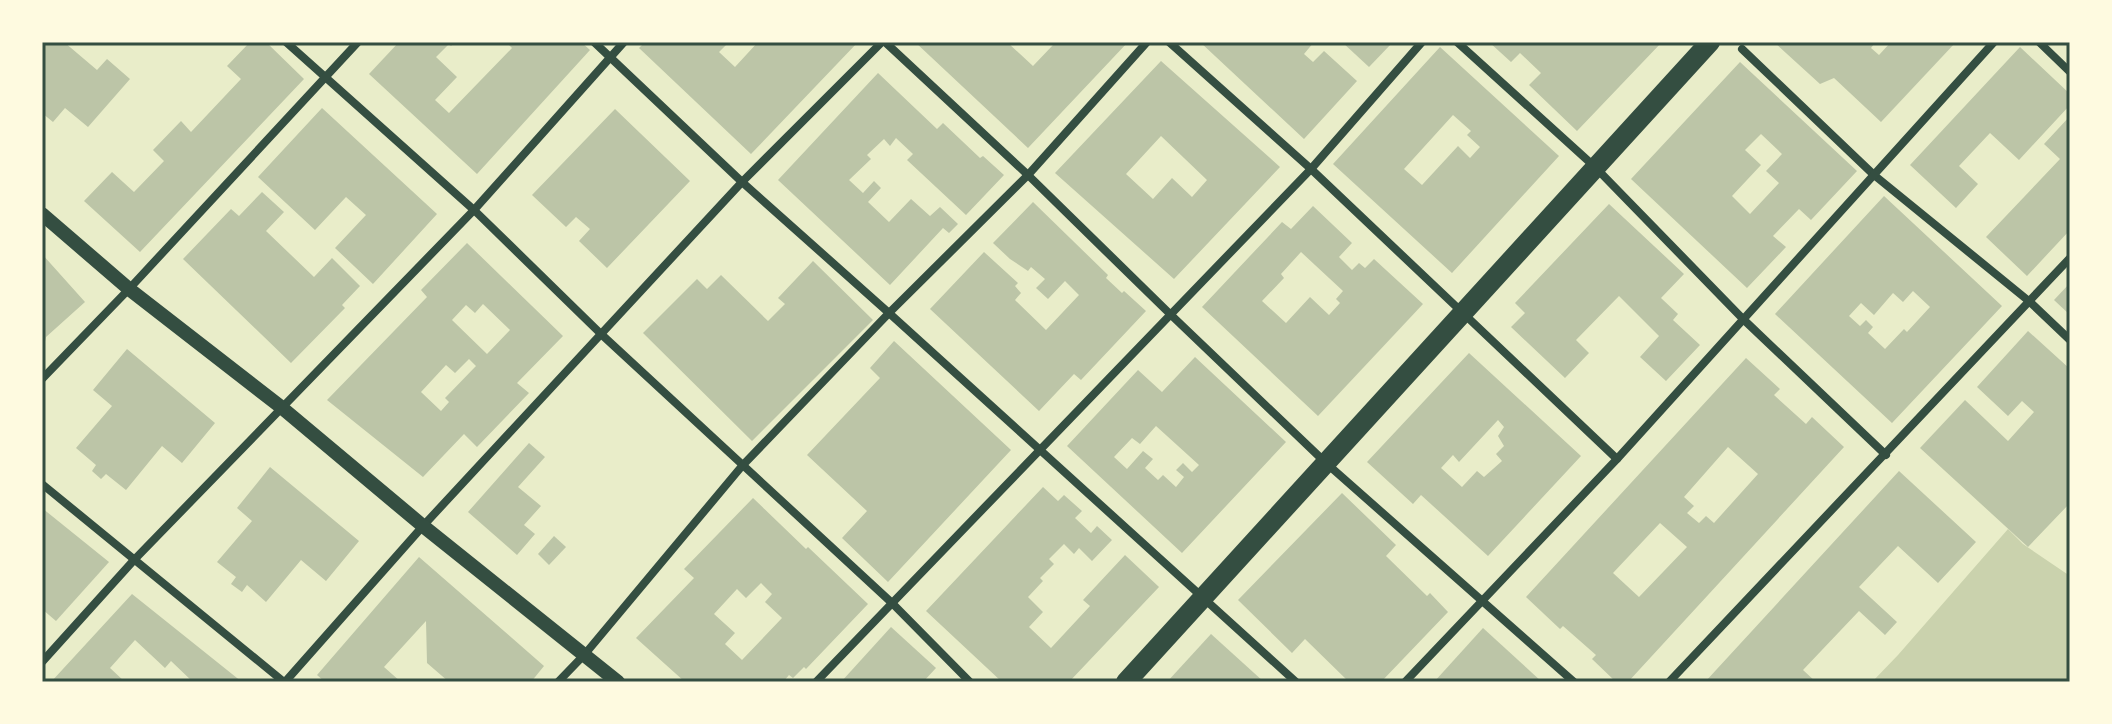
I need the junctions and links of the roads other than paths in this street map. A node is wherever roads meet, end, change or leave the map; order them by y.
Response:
1 (286, 42) edge
2 (358, 42) edge
3 (594, 42) edge
4 (624, 42) edge
5 (884, 42) edge
6 (1147, 42) edge
7 (1169, 42) edge
8 (1422, 42) edge
9 (1457, 42) edge
10 (1710, 42) edge
11 (1994, 42) edge
12 (2039, 42) edge
13 (1742, 49) dead end
14 (611, 59) junction
15 (2070, 72) edge
16 (325, 76) junction
17 (1595, 167) junction
18 (1311, 169) junction
19 (1028, 175) junction
20 (1874, 175) junction
21 (742, 182) junction
22 (474, 210) junction
23 (42, 214) edge
24 (2070, 258) edge
25 (129, 289) junction
26 (2030, 302) junction
27 (889, 313) junction
28 (1169, 313) junction
29 (1463, 313) junction
30 (1743, 319) junction
31 (601, 334) junction
32 (2070, 340) edge
33 (42, 379) edge
34 (281, 407) junction
35 (1040, 449) junction
36 (1886, 455) junction
37 (1617, 459) junction
38 (1326, 463) junction
39 (742, 466) junction
40 (42, 484) edge
41 (423, 526) junction
42 (134, 560) junction
43 (1203, 597) junction
44 (1482, 599) junction
45 (892, 603) junction
46 (585, 654) junction
47 (42, 662) edge
48 (285, 682) edge
49 (558, 682) edge
50 (618, 682) edge
51 (816, 682) edge
52 (970, 682) edge
53 (1126, 682) edge
54 (1296, 682) edge
55 (1405, 682) edge
56 (1574, 682) edge
57 (1669, 682) edge

1 - 16 street
2 - 16 street
3 - 14 street
4 - 14 street
5 - 19 street
5 - 21 street
6 - 19 street
7 - 18 street
8 - 18 street
9 - 17 street
10 - 17 main road
11 - 20 street
12 - 15 street
13 - 20 street
14 - 21 street
14 - 22 street
16 - 22 street
16 - 25 street
17 - 29 main road
17 - 30 street
18 - 28 street
18 - 29 street
19 - 27 street
19 - 28 street
20 - 26 street
20 - 30 street
21 - 27 street
21 - 31 street
22 - 31 street
22 - 34 street
23 - 25 street
24 - 26 street
25 - 33 street
25 - 34 street
26 - 32 street
26 - 36 street
27 - 35 street
27 - 39 street
28 - 35 street
28 - 38 street
29 - 37 street
29 - 38 main road
30 - 36 street
30 - 37 street
31 - 39 street
31 - 41 street
34 - 41 street
34 - 42 street
35 - 43 street
35 - 45 street
36 - 57 street
37 - 44 street
38 - 43 main road
38 - 44 street
39 - 45 street
39 - 46 street
40 - 42 street
41 - 46 street
41 - 48 street
42 - 47 street
42 - 48 street
43 - 53 main road
43 - 54 street
44 - 55 street
44 - 56 street
45 - 51 street
45 - 52 street
46 - 49 street
46 - 50 street

